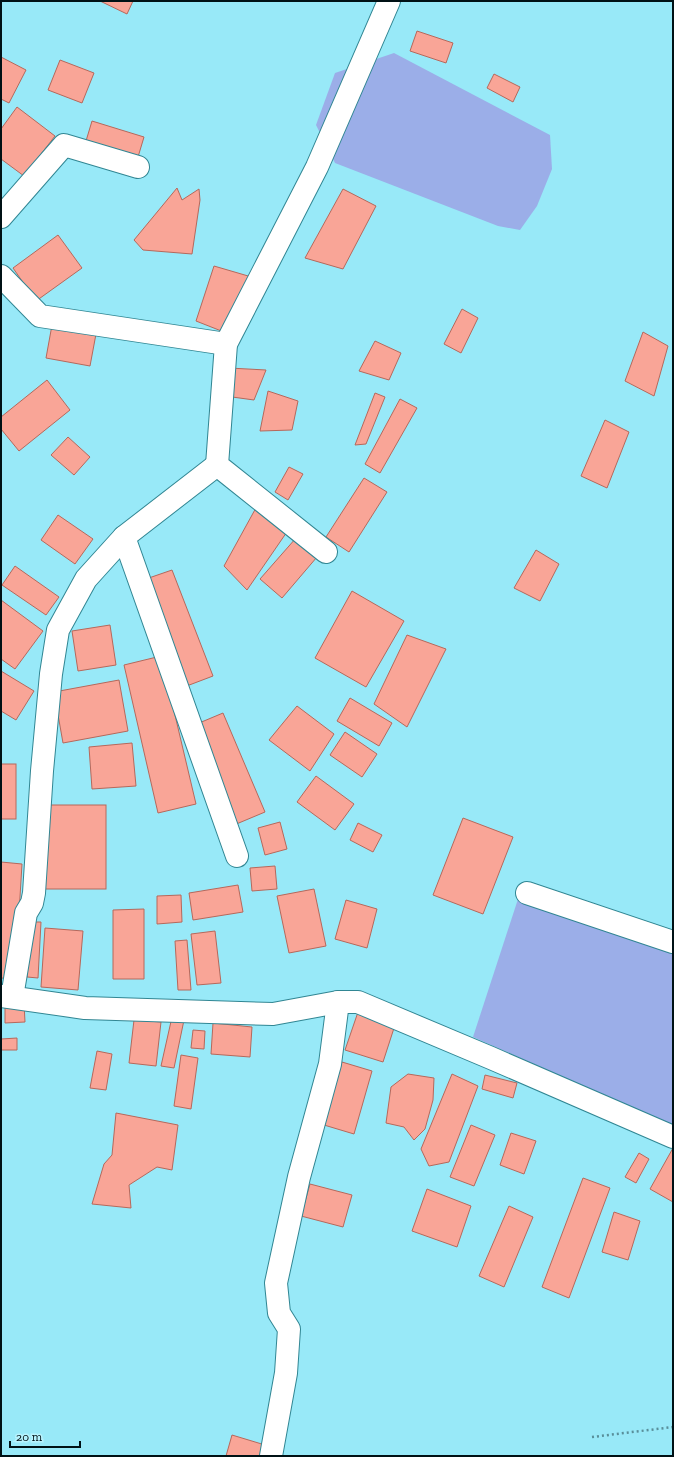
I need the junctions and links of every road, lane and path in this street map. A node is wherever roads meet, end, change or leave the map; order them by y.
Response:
1 (389, 1) edge
2 (138, 167) dead end
3 (1, 216) edge
4 (1, 276) edge
5 (226, 344) junction
6 (217, 465) junction
7 (124, 537) junction
8 (326, 552) dead end
9 (237, 856) dead end
10 (528, 893) dead end
11 (673, 942) edge
12 (6, 996) edge
13 (338, 1002) junction
14 (673, 1137) edge
15 (673, 1427) edge
16 (592, 1437) dead end
17 (271, 1456) edge

1 - 5 street
2 - 3 street
4 - 5 street
5 - 6 street
6 - 7 street
6 - 8 street
7 - 9 street
7 - 12 street
10 - 11 street
12 - 13 street
13 - 14 street
13 - 17 street
15 - 16 path

